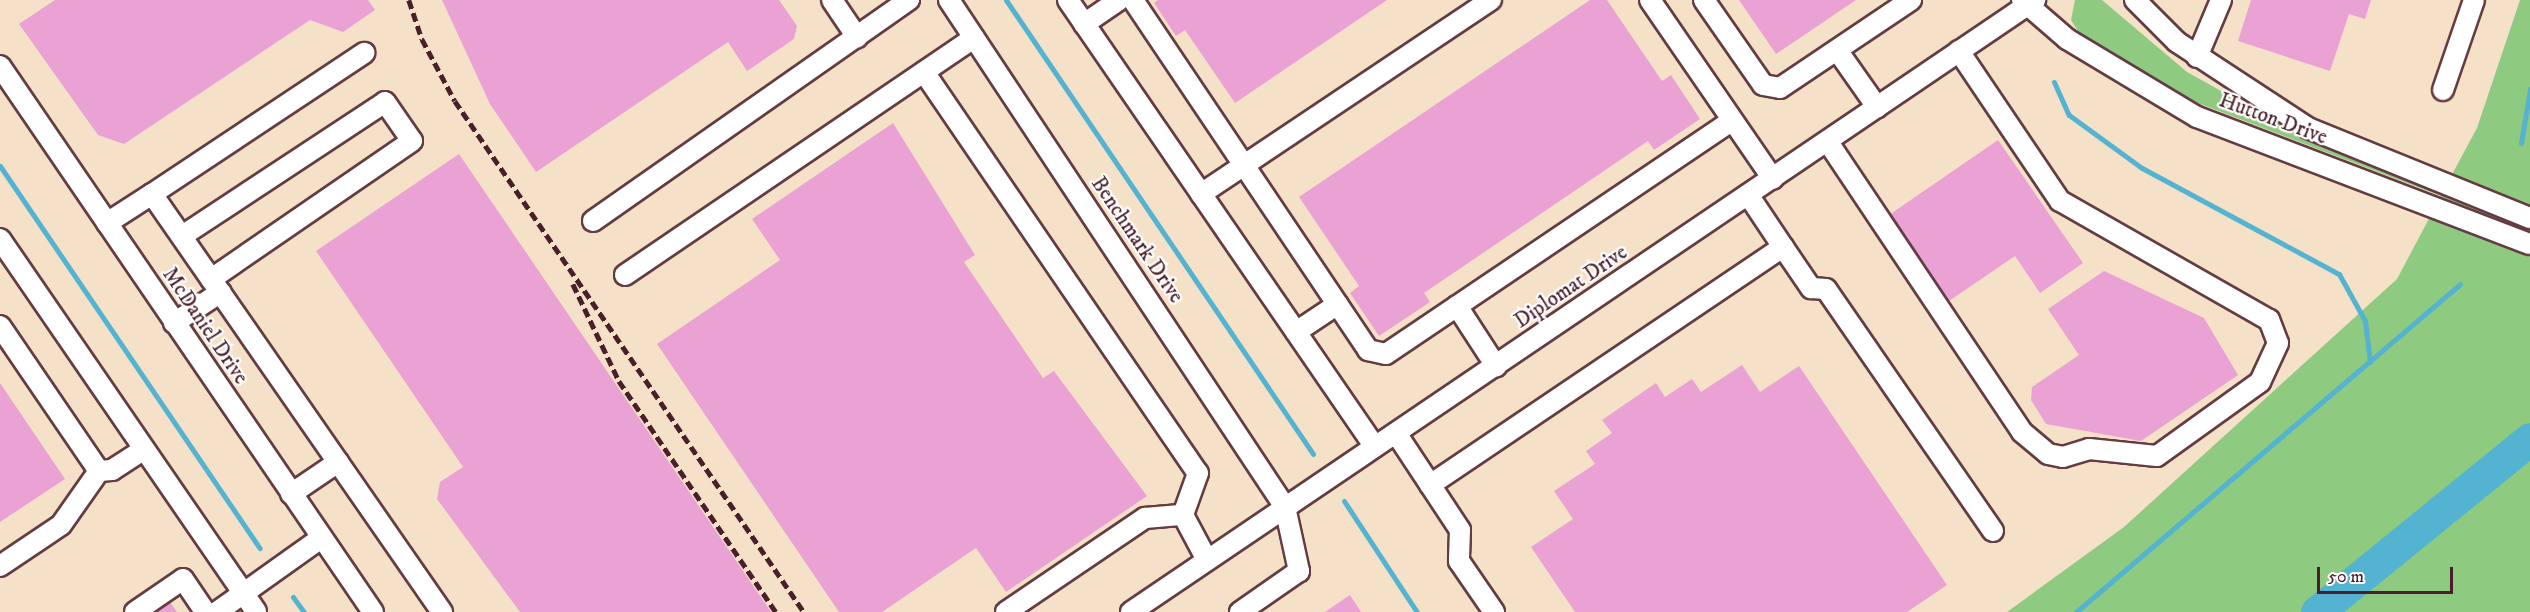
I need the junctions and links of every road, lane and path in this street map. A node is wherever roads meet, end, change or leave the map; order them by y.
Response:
1 (832, 0) edge
2 (909, 0) edge
3 (949, 0) edge
4 (1068, 0) edge
5 (1119, 0) edge
6 (1133, 0) edge
7 (1491, 0) edge
8 (1650, 0) edge
9 (1704, 0) edge
10 (1911, 0) edge
11 (2135, 0) edge
12 (2221, 0) edge
13 (2474, 0) edge
14 (2028, 2) edge
15 (1084, 24) junction
16 (856, 37) junction
17 (974, 38) junction
18 (1837, 50) junction
19 (1959, 51) junction
20 (364, 53) dead end
21 (2197, 57) junction
22 (0, 66) edge
23 (924, 72) junction
24 (2443, 90) dead end
25 (1877, 107) junction
26 (1732, 121) junction
27 (1828, 142) junction
28 (1246, 163) junction
29 (1773, 179) junction
30 (152, 194) junction
31 (1201, 194) junction
32 (1749, 196) junction
33 (2530, 218) edge
34 (593, 221) dead end
35 (107, 224) junction
36 (182, 236) junction
37 (0, 239) edge
38 (2530, 244) edge
39 (1783, 247) junction
40 (625, 275) dead end
41 (216, 286) junction
42 (1338, 304) junction
43 (1457, 306) junction
44 (174, 323) junction
45 (0, 326) edge
46 (1296, 332) junction
47 (1496, 366) junction
48 (1396, 433) junction
49 (1375, 447) junction
50 (144, 449) junction
51 (338, 462) junction
52 (99, 471) junction
53 (1430, 485) junction
54 (291, 495) junction
55 (1286, 507) junction
56 (1183, 515) junction
57 (1993, 531) dead end
58 (321, 538) junction
59 (1207, 560) junction
60 (0, 566) edge
61 (243, 593) junction
62 (135, 612) edge
63 (205, 612) edge
64 (217, 612) edge
65 (256, 612) edge
66 (373, 612) edge
67 (442, 612) edge
68 (1006, 612) edge
69 (1131, 612) edge
70 (1239, 612) edge
71 (1494, 612) edge

1 - 16 street
2 - 16 street
3 - 17 street, Benchmark Drive
4 - 15 street
5 - 15 street
6 - 28 street
7 - 28 street
8 - 26 street
9 - 18 street
10 - 18 street
11 - 21 street, Hutton Drive
12 - 21 street
13 - 24 street
14 - 19 street, Diplomat Drive
14 - 38 street, Hutton Drive
15 - 31 street
16 - 34 street
17 - 23 street
17 - 55 street, Benchmark Drive
18 - 25 street
19 - 25 street, Diplomat Drive
19 - 27 street
20 - 30 street
21 - 33 street, Hutton Drive
22 - 35 street, McDaniel Drive
23 - 40 street
23 - 56 street
25 - 27 street, Diplomat Drive
26 - 29 street
26 - 43 street
27 - 29 street, Diplomat Drive
28 - 31 street
28 - 42 street
29 - 32 street, Diplomat Drive
30 - 35 street
30 - 36 street
31 - 46 street
32 - 39 street
32 - 47 street, Diplomat Drive
35 - 44 street, McDaniel Drive
36 - 41 street
36 - 41 street
37 - 50 street
39 - 53 street
39 - 57 street
41 - 44 street
41 - 51 street
42 - 43 street
42 - 46 street
43 - 47 street
44 - 54 street, McDaniel Drive
45 - 52 street
46 - 49 street
47 - 48 street, Diplomat Drive
48 - 49 street, Diplomat Drive
48 - 53 street
49 - 55 street, Diplomat Drive
50 - 52 street
50 - 61 street
51 - 54 street
51 - 67 street
52 - 60 street
53 - 71 street
54 - 58 street, McDaniel Drive
55 - 59 street, Diplomat Drive
55 - 70 street
56 - 59 street
56 - 68 street
58 - 61 street
58 - 66 street, McDaniel Drive
59 - 69 street, Diplomat Drive
61 - 64 street
61 - 65 street
62 - 63 street

